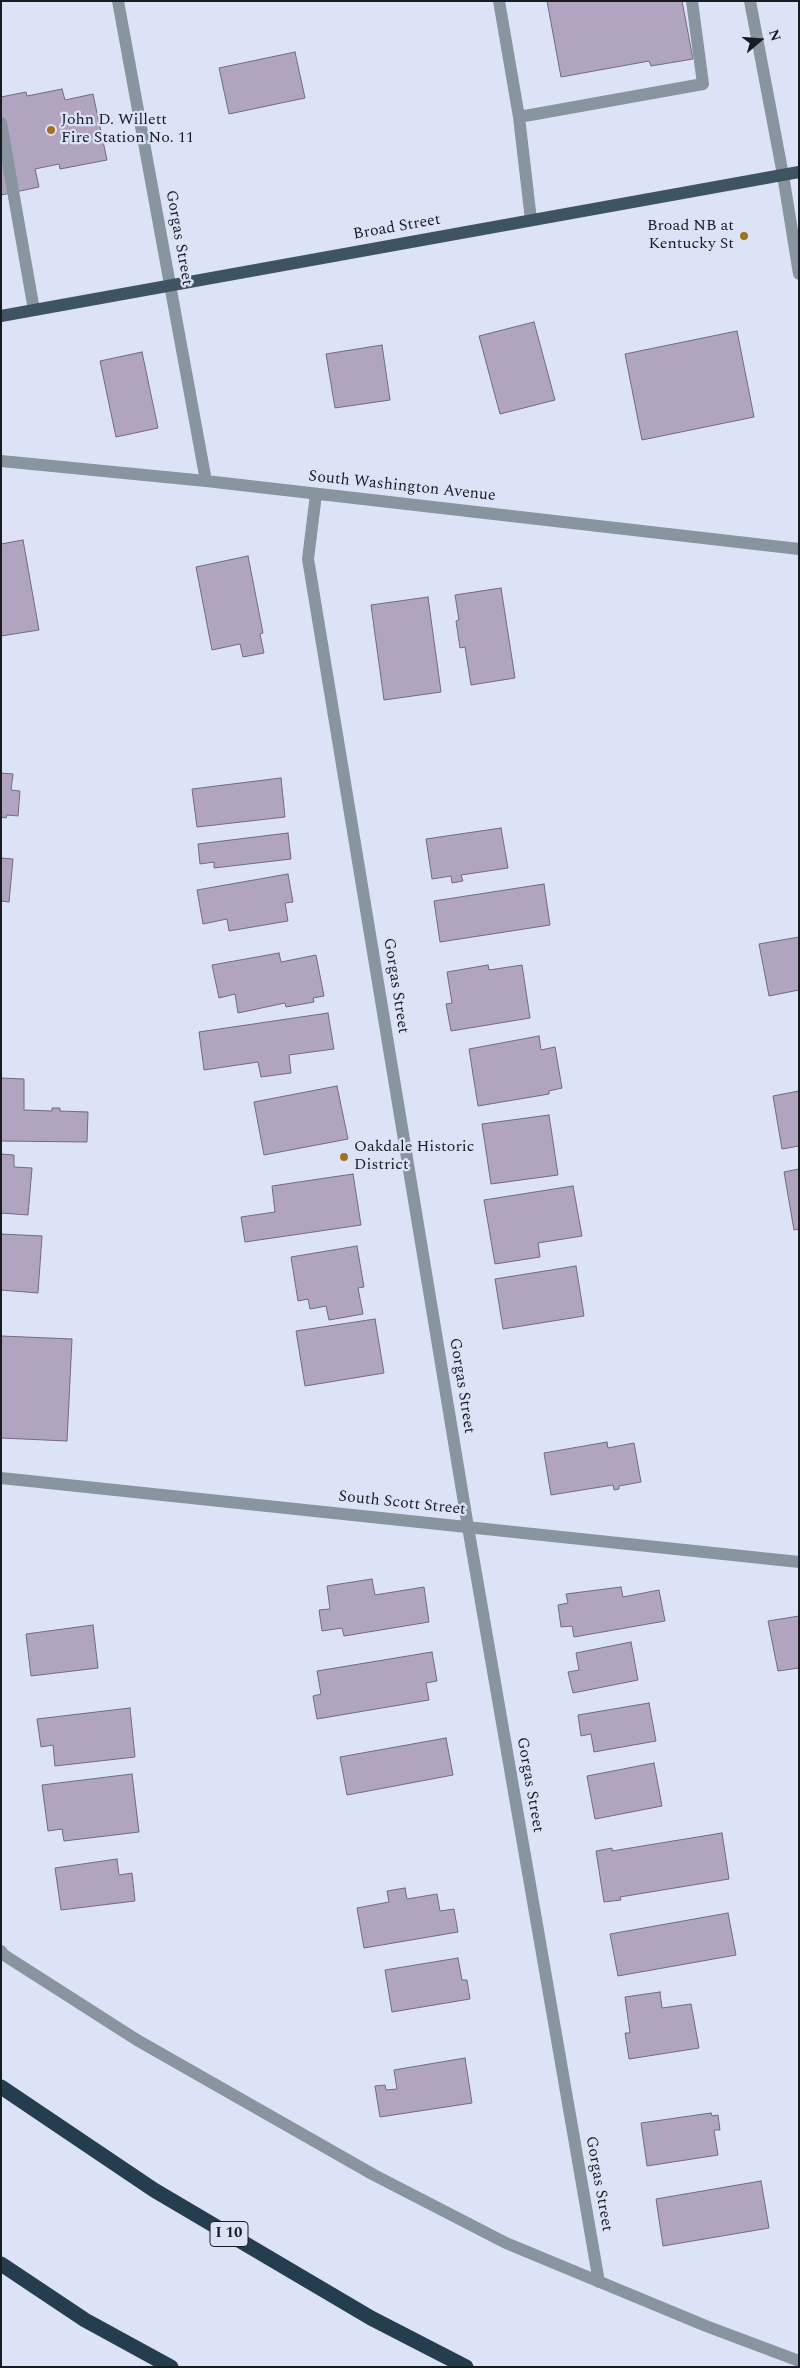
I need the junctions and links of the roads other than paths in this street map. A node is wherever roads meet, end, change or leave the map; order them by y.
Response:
1 (118, 1) edge
2 (499, 1) edge
3 (692, 1) edge
4 (750, 1) edge
5 (518, 117) junction
6 (1, 123) edge
7 (799, 172) edge
8 (783, 175) junction
9 (531, 220) junction
10 (799, 274) edge
11 (169, 285) junction
12 (34, 310) junction
13 (1, 316) edge
14 (1, 461) edge
15 (206, 481) junction
16 (316, 494) junction
17 (799, 549) edge
18 (1, 1478) edge
19 (468, 1527) junction
20 (799, 1562) edge
21 (1, 1951) edge
22 (1, 2087) edge
23 (1, 2264) edge
24 (599, 2282) junction
25 (799, 2360) edge
26 (171, 2367) edge
27 (466, 2367) edge

1 - 11 street, Gorgas Street
2 - 5 street
3 - 5 street
4 - 8 street
5 - 9 street
6 - 12 street
7 - 8 main road, Broad Street
8 - 9 main road, Broad Street
8 - 10 street
9 - 11 main road, Broad Street
11 - 12 main road, Broad Street
11 - 15 street, Gorgas Street
12 - 13 main road, Broad Street
14 - 15 street, South Washington Avenue
15 - 16 street, South Washington Avenue
16 - 17 street, South Washington Avenue
16 - 19 street, Gorgas Street
18 - 19 street, South Scott Street
19 - 20 street, South Scott Street
19 - 24 street, Gorgas Street
21 - 24 street
22 - 27 highway, I 10
23 - 26 highway
24 - 25 street

